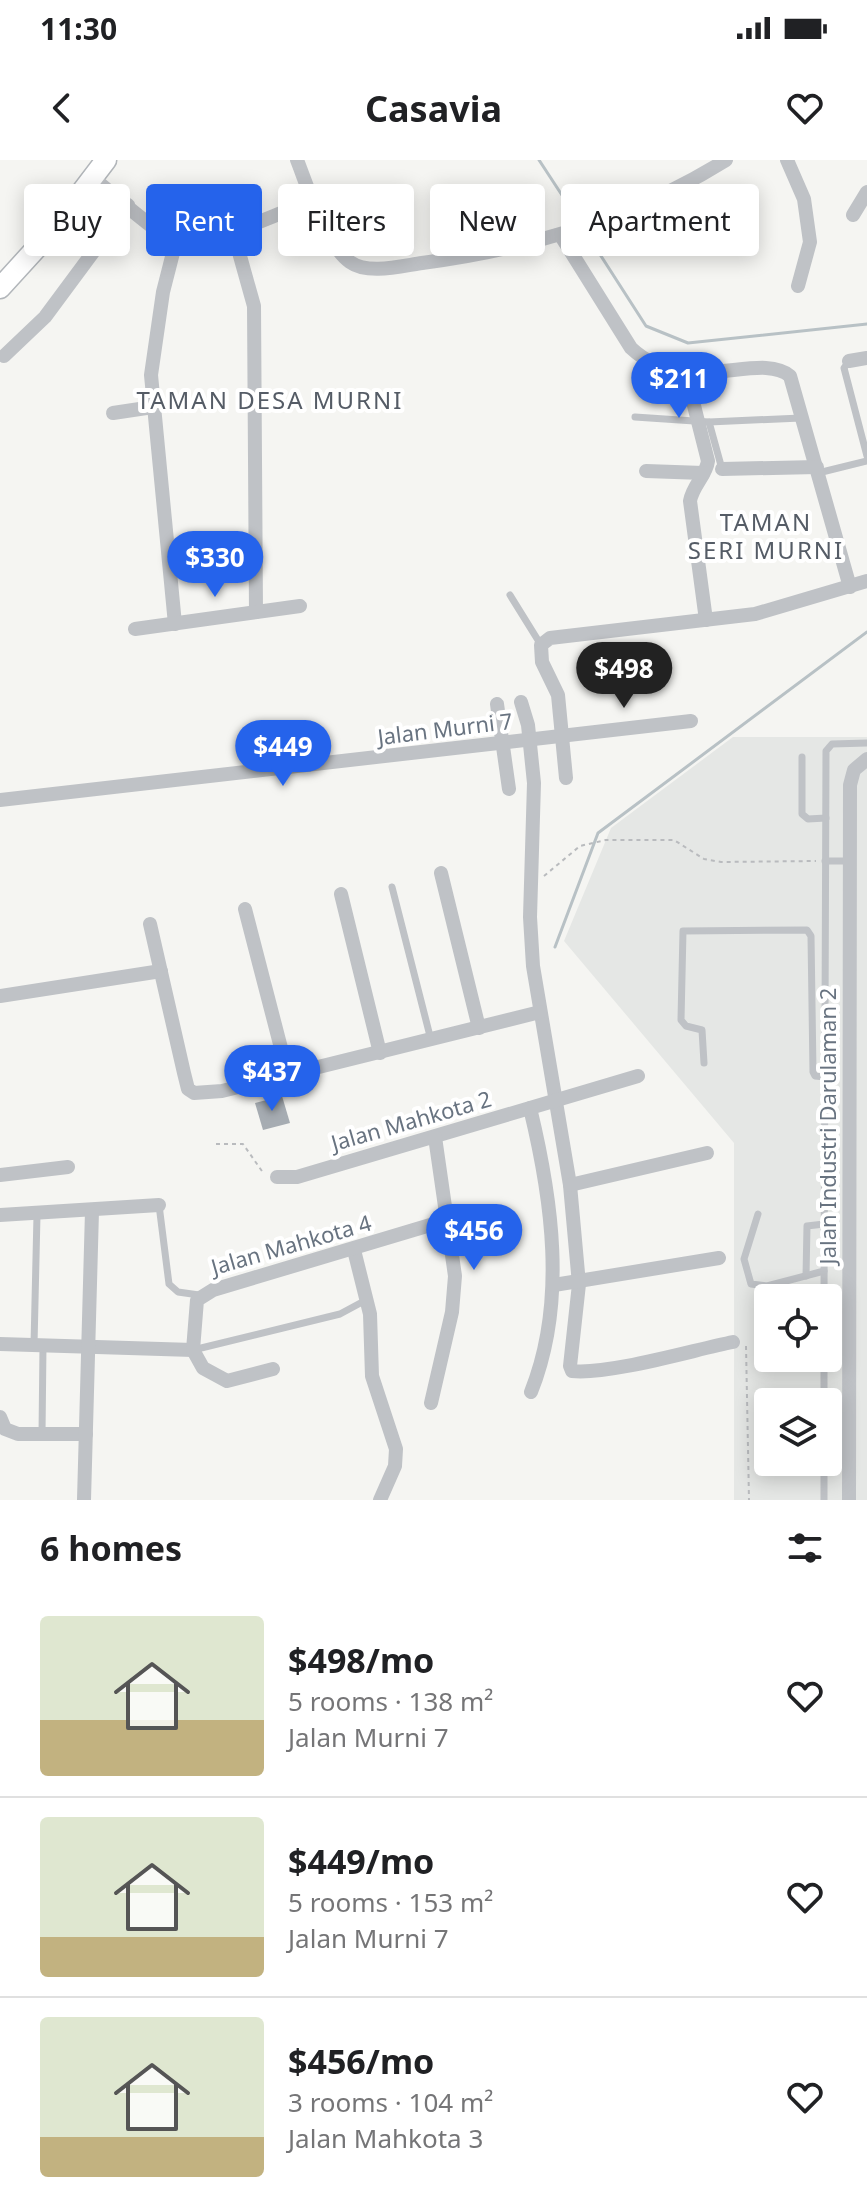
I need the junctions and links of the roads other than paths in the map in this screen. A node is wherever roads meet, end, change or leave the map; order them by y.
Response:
1 (106, 160) edge
2 (787, 160) edge
3 (300, 161) edge
4 (723, 161) edge
5 (93, 178) junction
6 (101, 184) edge
7 (307, 184) edge
8 (681, 184) edge
9 (867, 192) edge
10 (853, 215) dead end
11 (561, 234) edge
12 (90, 256) edge
13 (173, 256) edge
14 (241, 256) edge
15 (346, 256) edge
16 (580, 256) edge
17 (798, 286) dead end
18 (0, 288) edge
19 (4, 356) dead end
20 (867, 358) edge
21 (849, 361) joint
22 (686, 374) junction
23 (153, 407) junction
24 (113, 413) dead end
25 (635, 417) dead end
26 (805, 418) junction
27 (704, 421) junction
28 (867, 459) edge
29 (722, 469) joint
30 (817, 470) junction
31 (646, 471) dead end
32 (703, 473) junction
33 (867, 581) edge
34 (850, 587) junction
35 (510, 595) dead end
36 (300, 606) dead end
37 (256, 612) junction
38 (706, 620) junction
39 (175, 624) junction
40 (135, 629) dead end
41 (541, 645) junction
42 (521, 702) dead end
43 (497, 704) dead end
44 (691, 721) dead end
45 (562, 736) junction
46 (530, 740) junction
47 (504, 743) junction
48 (867, 743) edge
49 (802, 757) dead end
50 (867, 759) edge
51 (566, 778) dead end
52 (509, 789) dead end
53 (0, 800) edge
54 (826, 818) junction
55 (825, 861) junction
56 (850, 861) junction
57 (441, 873) dead end
58 (392, 887) dead end
59 (341, 894) dead end
60 (245, 909) dead end
61 (150, 924) dead end
62 (161, 971) junction
63 (0, 996) edge
64 (540, 1012) junction
65 (479, 1028) junction
66 (431, 1040) junction
67 (380, 1053) junction
68 (704, 1063) dead end
69 (288, 1075) junction
70 (638, 1076) dead end
71 (825, 1077) junction
72 (556, 1099) junction
73 (530, 1108) junction
74 (435, 1137) junction
75 (707, 1153) dead end
76 (68, 1167) dead end
77 (0, 1175) edge
78 (277, 1177) road end
79 (570, 1185) junction
80 (159, 1205) joint
81 (92, 1211) junction
82 (758, 1214) dead end
83 (0, 1215) edge
84 (37, 1215) junction
85 (447, 1220) junction
86 (824, 1224) junction
87 (354, 1250) junction
88 (719, 1258) dead end
89 (824, 1271) junction
90 (806, 1276) junction
91 (579, 1284) junction
92 (824, 1284) edge
93 (554, 1285) junction
94 (203, 1295) junction
95 (366, 1299) junction
96 (733, 1342) dead end
97 (0, 1344) edge
98 (38, 1345) junction
99 (87, 1348) junction
100 (193, 1350) junction
101 (273, 1369) dead end
102 (531, 1392) dead end
103 (431, 1403) dead end
104 (0, 1417) edge
105 (42, 1434) junction
106 (86, 1434) junction
107 (824, 1476) edge
108 (84, 1500) edge
109 (380, 1500) edge
110 (824, 1500) edge
111 (849, 1500) edge

1 - 5 street
2 - 17 street
3 - 7 street
4 - 8 street
5 - 6 street
5 - 18 street
9 - 10 street
11 - 15 street
12 - 19 street
13 - 23 street
14 - 37 street
16 - 22 street
20 - 21 street
21 - 28 lane
22 - 26 street
22 - 27 street
23 - 24 street
23 - 39 street
25 - 27 lane
26 - 27 lane
26 - 30 street
27 - 29 lane
27 - 32 street
28 - 30 lane
29 - 30 street
30 - 34 street
31 - 32 street
32 - 38 street
33 - 34 street
34 - 38 street
35 - 41 lane
36 - 37 street
37 - 39 street
38 - 41 street
39 - 40 street
41 - 45 street
42 - 46 street
43 - 47 street
44 - 45 street, Jalan Murni 7
45 - 46 street, Jalan Murni 7
45 - 51 street
46 - 47 street, Jalan Murni 7
46 - 64 street
47 - 52 street
47 - 53 street, Jalan Murni 7
48 - 54 lane
49 - 54 lane
50 - 56 street, Jalan Industri Darulaman 2
54 - 55 lane
55 - 56 lane
55 - 71 lane
56 - 111 street, Jalan Industri Darulaman 2
57 - 65 street
58 - 66 lane
59 - 67 street
60 - 69 street
61 - 62 street
62 - 63 street
62 - 69 street
64 - 65 street
64 - 72 street
65 - 66 street
66 - 67 street
67 - 69 street
68 - 71 lane
70 - 72 street, Jalan Mahkota 2
71 - 86 lane
72 - 73 street, Jalan Mahkota 2
72 - 79 street
73 - 74 street, Jalan Mahkota 2
73 - 93 street
74 - 78 street, Jalan Mahkota 2
74 - 85 street
75 - 79 street
76 - 77 street
79 - 91 street
80 - 81 street
80 - 94 lane
81 - 84 street
81 - 99 street
82 - 90 lane
83 - 84 street
84 - 98 lane
85 - 87 street, Jalan Mahkota 4
85 - 103 street
86 - 89 lane
86 - 90 lane
87 - 94 street, Jalan Mahkota 4
87 - 95 street
88 - 91 street
89 - 90 lane
89 - 92 lane
91 - 93 street
91 - 96 street
93 - 102 street
94 - 100 street, Jalan Mahkota 4
95 - 100 lane
95 - 109 street
97 - 98 street
98 - 99 street
98 - 105 lane
99 - 100 street
99 - 106 street
100 - 101 street
104 - 105 street
105 - 106 street
106 - 108 street
107 - 110 lane

